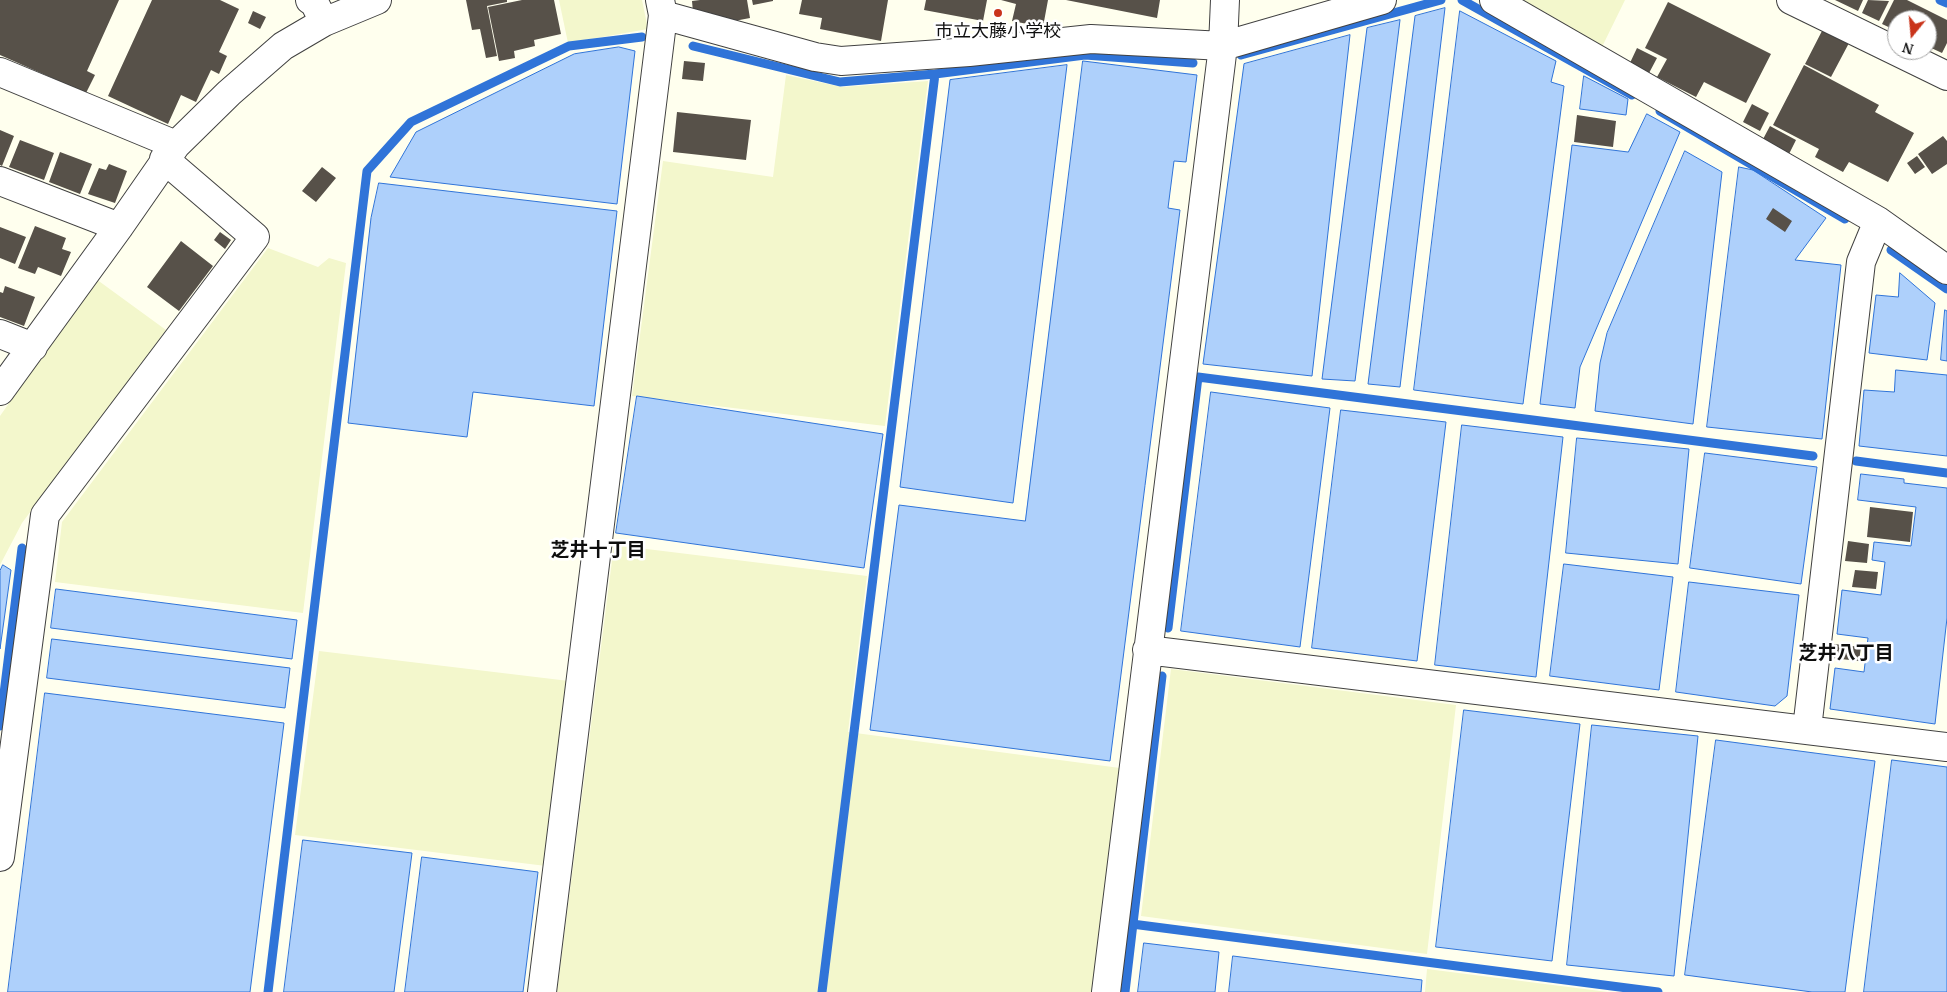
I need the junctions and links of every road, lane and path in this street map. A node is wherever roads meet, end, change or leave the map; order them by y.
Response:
1 (377, 0) edge
2 (1225, 0) edge
3 (1382, 0) edge
4 (1494, 0) edge
5 (1791, 0) edge
6 (662, 8) edge
7 (317, 11) edge
8 (1222, 46) junction
9 (0, 72) edge
10 (1947, 76) edge
11 (170, 152) junction
12 (0, 181) edge
13 (1878, 221) junction
14 (119, 227) junction
15 (1947, 270) edge
16 (0, 334) edge
17 (33, 347) junction
18 (0, 391) edge
19 (1147, 650) junction
20 (1807, 729) junction
21 (1947, 747) edge
22 (0, 857) edge
23 (542, 992) edge
24 (1106, 992) edge

1 - 7 street
2 - 8 street
3 - 8 street
4 - 13 street
5 - 10 street
6 - 8 street
6 - 23 street
7 - 11 street
8 - 19 street
9 - 11 street
11 - 14 street
11 - 22 street
12 - 14 street
13 - 15 street
13 - 20 street
14 - 17 street
16 - 17 street
17 - 18 street
19 - 20 street
19 - 24 street
20 - 21 street

